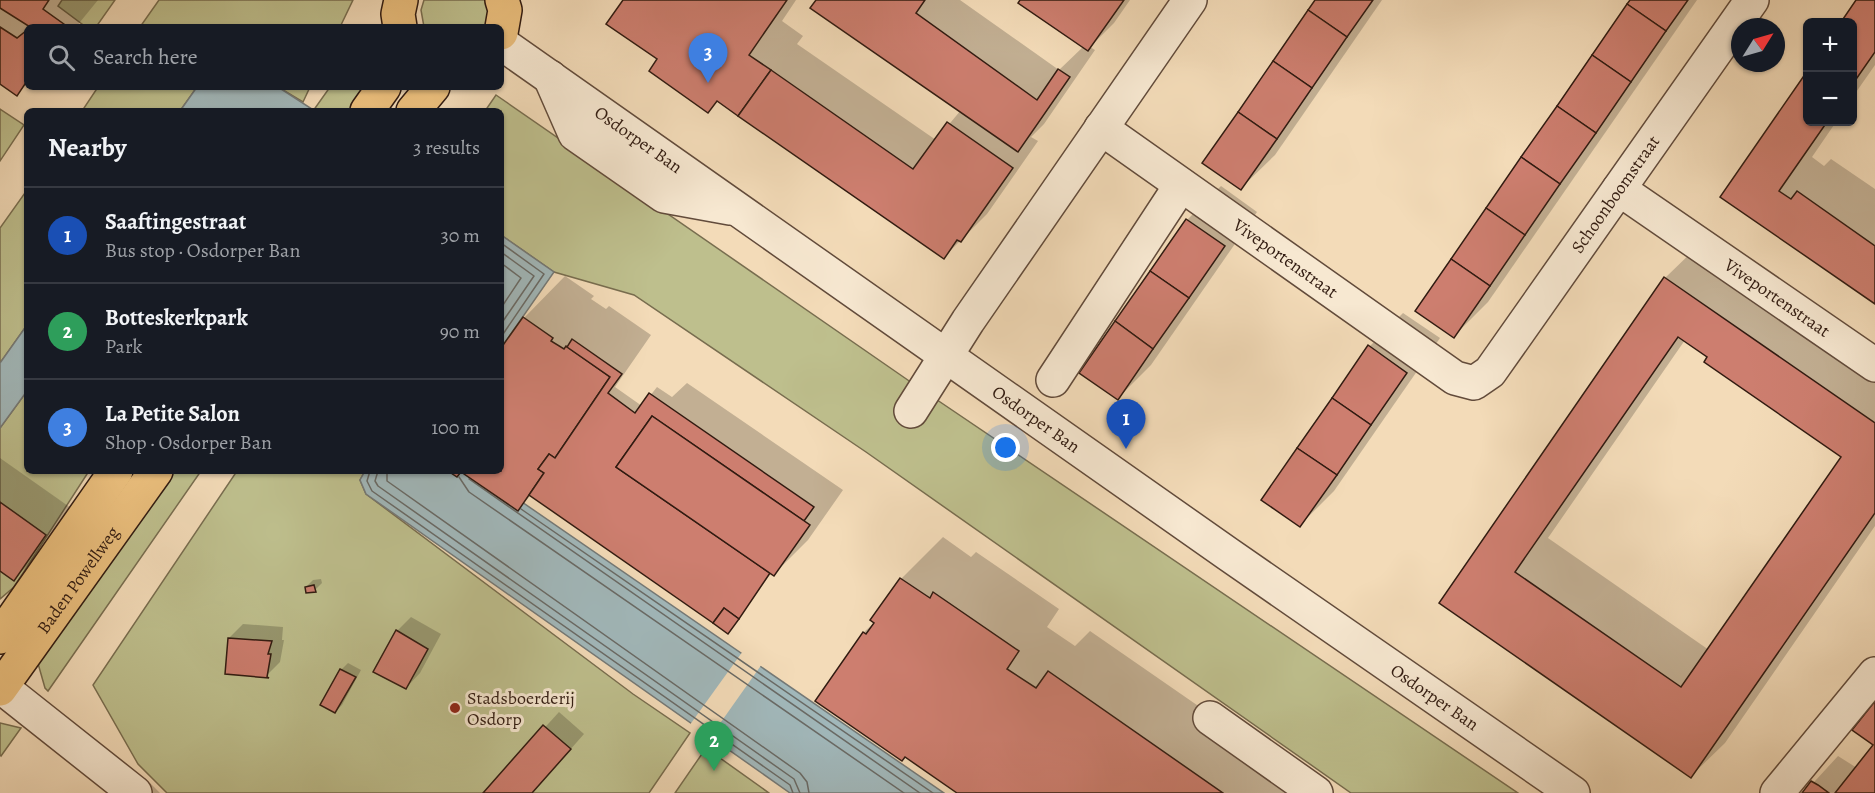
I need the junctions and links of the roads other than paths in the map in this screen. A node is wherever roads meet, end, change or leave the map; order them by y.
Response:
1 (401, 0) edge
2 (502, 0) edge
3 (1190, 0) edge
4 (1752, 0) edge
5 (400, 24) edge
6 (502, 24) edge
7 (504, 45) edge
8 (382, 90) edge
9 (430, 90) edge
10 (369, 108) edge
11 (416, 108) edge
12 (1101, 128) junction
13 (1181, 185) junction
14 (1619, 189) junction
15 (946, 354) junction
16 (1875, 365) edge
17 (1053, 380) dead end
18 (1474, 383) joint
19 (911, 411) dead end
20 (114, 474) edge
21 (154, 474) edge
22 (0, 637) edge
23 (1875, 675) edge
24 (0, 688) edge
25 (1210, 718) dead end
26 (135, 793) edge
27 (1316, 793) edge
28 (1573, 793) edge
29 (1777, 793) edge

1 - 5 main road
2 - 6 main road
3 - 12 street
4 - 14 street, Schoonboomstraat
7 - 15 street, Osdorper Ban
8 - 10 main road
9 - 11 main road
12 - 13 street, Viveportenstraat
12 - 15 street
13 - 17 street
13 - 18 street, Viveportenstraat
14 - 16 street, Viveportenstraat
14 - 18 street, Schoonboomstraat
15 - 19 street
15 - 28 street, Osdorper Ban
20 - 22 main road, Baden Powellweg
21 - 24 main road, Baden Powellweg
23 - 29 street
24 - 26 street
25 - 27 street

